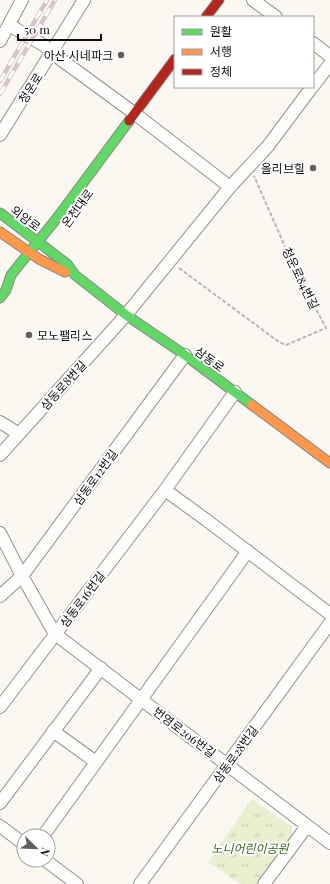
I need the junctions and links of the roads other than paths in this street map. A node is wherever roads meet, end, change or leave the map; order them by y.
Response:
1 (22, 0) edge
2 (84, 0) edge
3 (219, 0) edge
4 (253, 0) edge
5 (229, 2) dead end
6 (207, 16) edge
7 (219, 16) edge
8 (275, 16) edge
9 (9, 25) junction
10 (0, 40) edge
11 (314, 44) edge
12 (52, 53) junction
13 (330, 56) edge
14 (174, 61) edge
15 (330, 64) edge
16 (314, 86) edge
17 (312, 88) edge
18 (140, 118) junction
19 (0, 135) edge
20 (230, 187) junction
21 (0, 213) edge
22 (0, 232) edge
23 (38, 242) junction
24 (50, 246) junction
25 (29, 253) junction
26 (37, 262) junction
27 (75, 275) junction
28 (17, 283) dead end
29 (6, 290) junction
30 (0, 298) edge
31 (126, 315) junction
32 (185, 355) junction
33 (234, 392) junction
34 (0, 422) edge
35 (19, 434) junction
36 (0, 455) edge
37 (330, 463) edge
38 (165, 490) junction
39 (0, 533) edge
40 (248, 551) junction
41 (22, 576) junction
42 (0, 596) edge
43 (330, 614) edge
44 (330, 624) edge
45 (56, 634) junction
46 (101, 668) junction
47 (141, 699) junction
48 (0, 707) edge
49 (53, 731) junction
50 (96, 762) junction
51 (227, 764) junction
52 (0, 803) edge
53 (0, 826) edge
54 (307, 826) junction
55 (49, 828) edge
56 (16, 838) edge
57 (330, 843) edge
58 (56, 868) edge
59 (77, 884) edge
60 (140, 884) edge
61 (264, 884) edge

1 - 9 street
2 - 12 street, 청운로
3 - 6 main road
4 - 8 street
5 - 7 main road
9 - 10 street
9 - 12 street
11 - 13 street
12 - 18 street
12 - 19 street, 청운로
14 - 18 main road, 온천대로
15 - 16 street
17 - 20 street
18 - 20 street
18 - 23 main road, 온천대로
20 - 31 street
21 - 23 main road, 외암로
22 - 25 main road
23 - 24 main road, 외암로
23 - 25 main road, 온천대로
24 - 26 main road
24 - 27 main road, 삼동로
25 - 26 main road, 삼동로
25 - 29 main road, 온천대로
26 - 27 main road, 삼동로
27 - 31 main road, 삼동로
28 - 29 main road, 온천대로
29 - 30 main road, 온천대로
31 - 32 main road, 삼동로
31 - 35 street, 삼동로8번길
32 - 33 main road, 삼동로
32 - 41 street, 삼동로12번길
33 - 37 main road, 삼동로
33 - 38 street, 삼동로16번길
34 - 35 street
35 - 36 street, 삼동로8번길
38 - 40 street
38 - 45 street, 삼동로16번길
39 - 41 street, 번영로206번길
40 - 43 street
40 - 47 street
41 - 42 street, 삼동로12번길
41 - 45 street, 번영로206번길
44 - 51 street, 삼동로28번길
45 - 46 street, 번영로206번길
45 - 48 street, 삼동로16번길
46 - 47 street, 번영로206번길
46 - 49 street
47 - 50 street
47 - 51 street, 번영로206번길
49 - 50 street
49 - 52 street
50 - 55 street
51 - 54 street, 번영로206번길
51 - 60 street, 삼동로28번길
53 - 56 street
54 - 57 street, 번영로206번길
54 - 61 street
58 - 59 street

